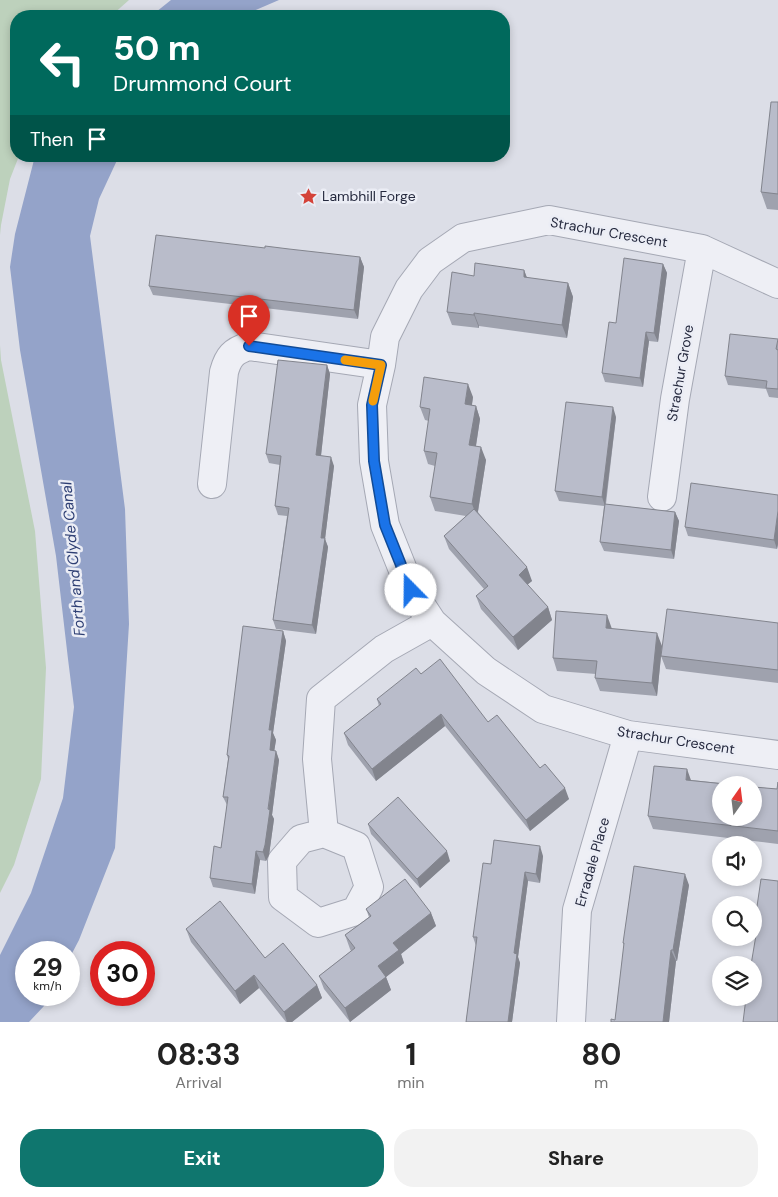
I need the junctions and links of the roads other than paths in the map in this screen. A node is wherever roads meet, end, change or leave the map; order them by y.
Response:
1 (702, 249) junction
2 (778, 284) edge
3 (381, 365) junction
4 (212, 484) dead end
5 (662, 497) dead end
6 (432, 622) junction
7 (628, 735) junction
8 (778, 755) edge
9 (324, 833) dead end
10 (571, 1022) edge

1 - 2 street, Strachur Crescent
1 - 3 street, Strachur Crescent
1 - 5 street, Strachur Grove
3 - 4 street
3 - 6 street, Strachur Crescent
6 - 7 street, Strachur Crescent
6 - 9 street
7 - 8 street, Strachur Crescent
7 - 10 street, Erradale Place

